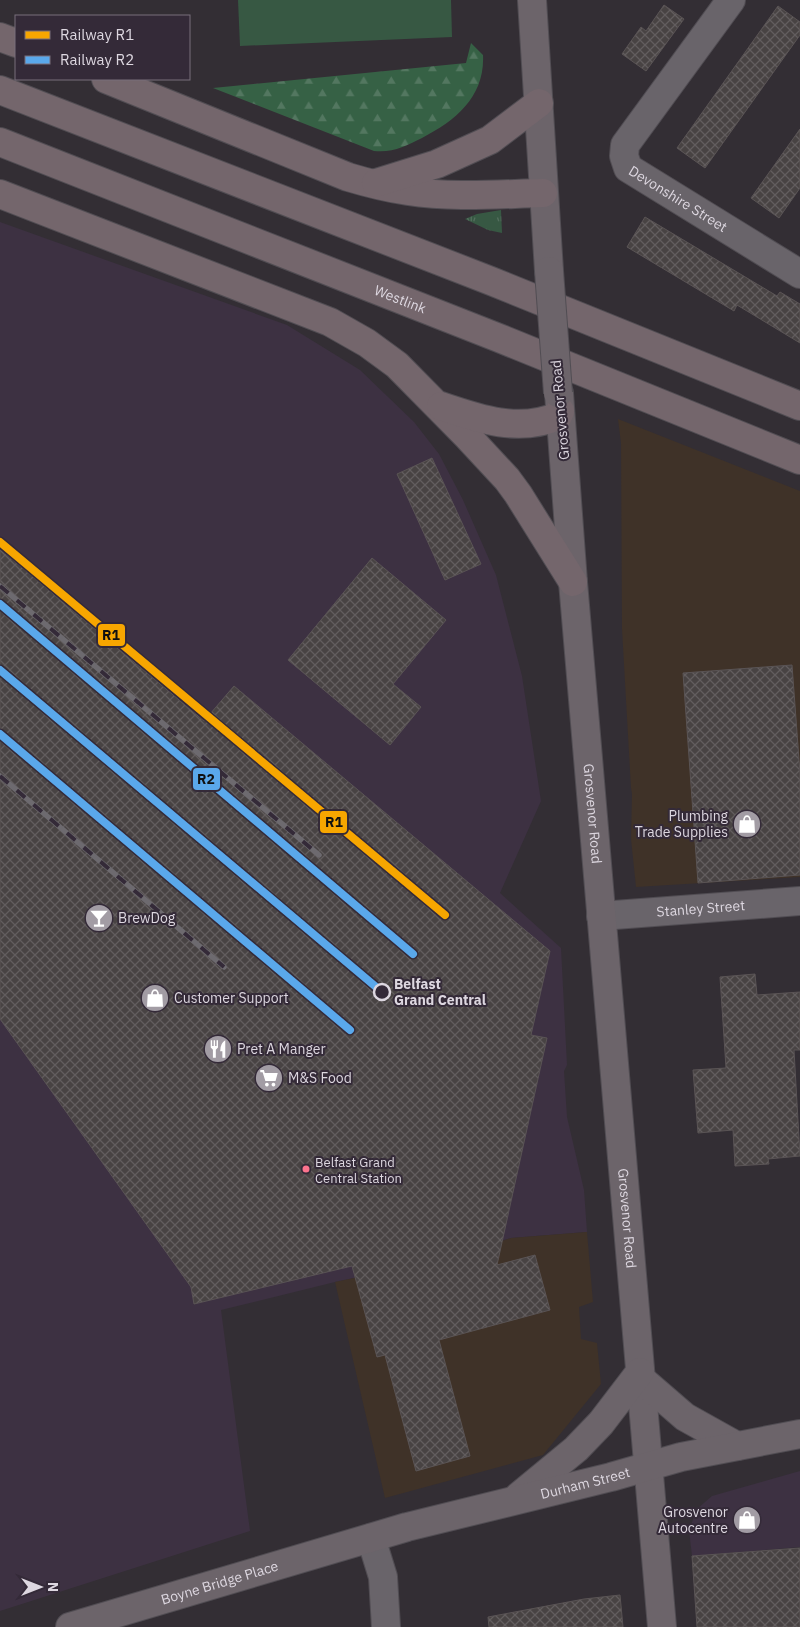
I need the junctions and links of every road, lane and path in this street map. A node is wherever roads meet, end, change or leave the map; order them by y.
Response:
1 (532, 0) edge
2 (731, 0) edge
3 (0, 37) edge
4 (15, 43) edge
5 (108, 80) edge
6 (0, 90) edge
7 (538, 103) junction
8 (0, 142) edge
9 (372, 184) junction
10 (543, 193) junction
11 (0, 194) edge
12 (799, 272) edge
13 (559, 402) junction
14 (434, 404) junction
15 (800, 406) edge
16 (800, 460) edge
17 (573, 582) junction
18 (800, 901) edge
19 (601, 916) junction
20 (640, 1375) junction
21 (800, 1434) edge
22 (738, 1446) junction
23 (648, 1466) junction
24 (512, 1501) junction
25 (371, 1538) junction
26 (70, 1627) edge
27 (386, 1627) edge
28 (662, 1627) edge

1 - 7 main road, Grosvenor Road
2 - 12 street, Devonshire Street
3 - 4 highway
5 - 9 highway
6 - 15 highway
7 - 9 highway
7 - 10 main road, Grosvenor Road
8 - 16 highway, Westlink
9 - 10 highway
10 - 13 main road, Grosvenor Road, bridge
11 - 14 highway
13 - 14 highway
13 - 17 main road, Grosvenor Road
14 - 17 highway
17 - 19 main road, Grosvenor Road
18 - 19 street, Stanley Street
19 - 20 main road, Grosvenor Road
20 - 22 main road
20 - 23 main road, Grosvenor Road
20 - 24 main road
21 - 22 main road, Durham Street
22 - 23 main road, Durham Street
23 - 24 main road, Durham Street
23 - 28 main road, Grosvenor Road
24 - 25 main road, Durham Street
25 - 26 main road, Boyne Bridge Place
25 - 27 street

